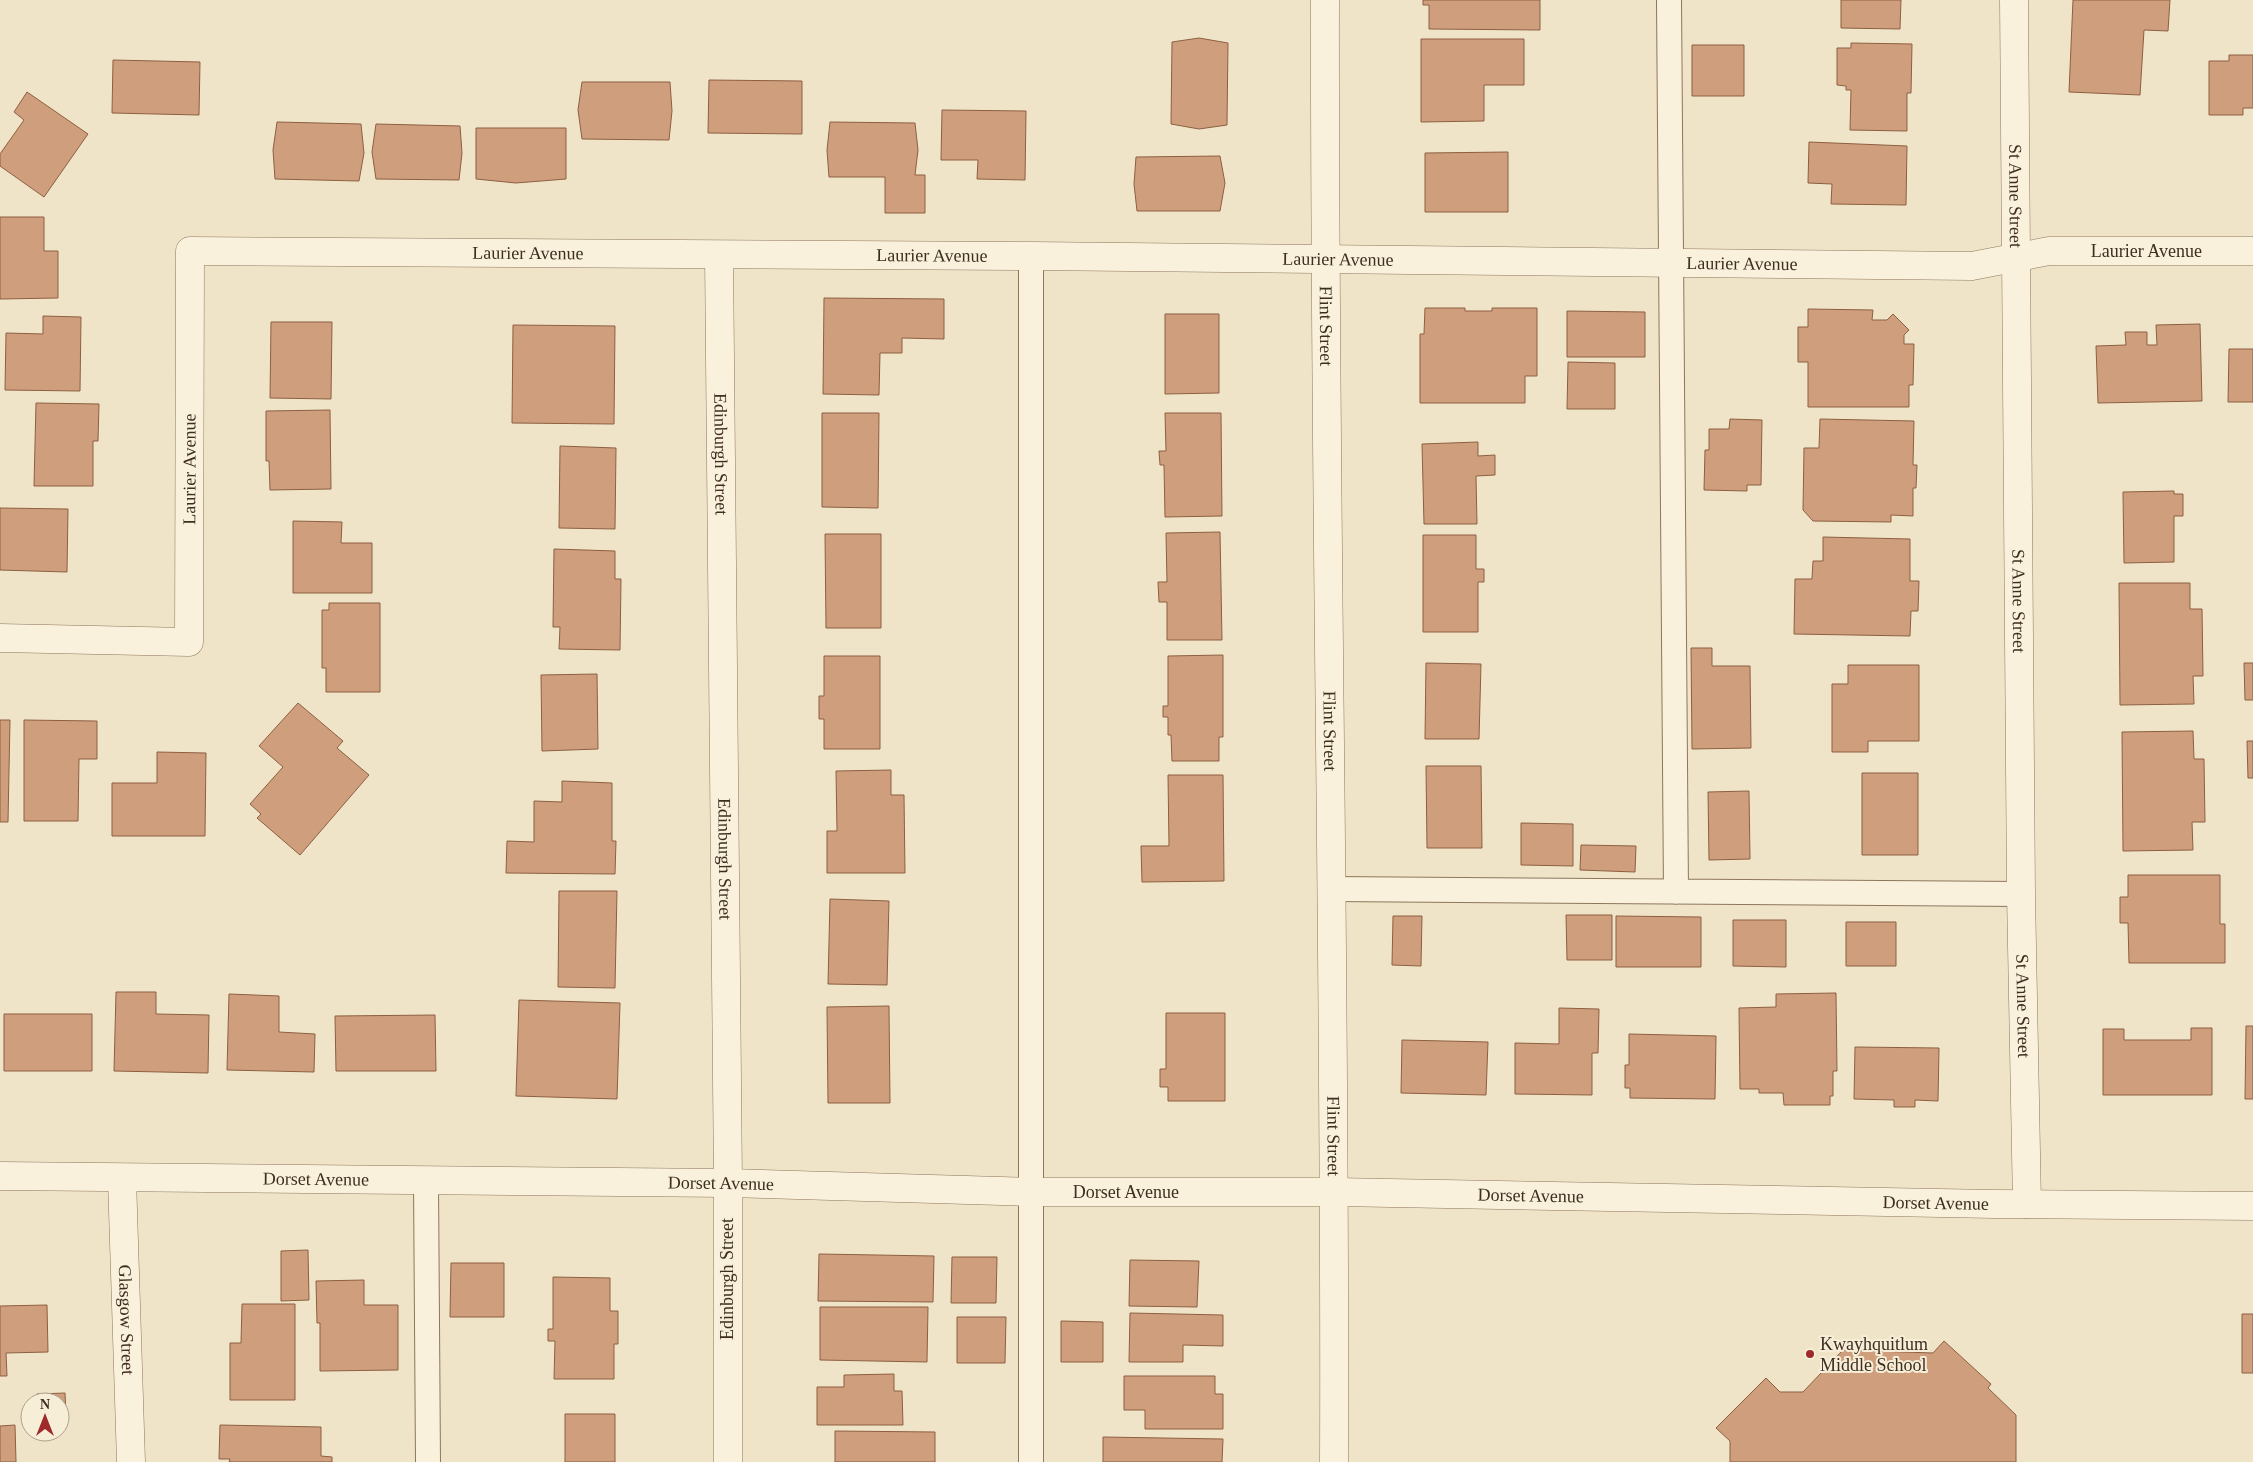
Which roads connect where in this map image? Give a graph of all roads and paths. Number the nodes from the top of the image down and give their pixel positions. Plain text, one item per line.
1 (1325, 0) edge
2 (1669, 0) edge
3 (2014, 0) edge
4 (2253, 251) edge
5 (719, 255) junction
6 (1031, 256) junction
7 (2015, 257) junction
8 (1324, 260) junction
9 (1671, 262) junction
10 (0, 638) edge
11 (1331, 890) junction
12 (1676, 892) junction
13 (2021, 894) junction
14 (0, 1176) edge
15 (122, 1179) junction
16 (426, 1182) junction
17 (728, 1183) junction
18 (1031, 1192) junction
19 (1336, 1192) junction
20 (2027, 1204) junction
21 (2253, 1206) edge
22 (131, 1462) edge
23 (428, 1462) edge
24 (728, 1462) edge
25 (1031, 1462) edge
26 (1334, 1462) edge

1 - 8 street, Flint Street
2 - 9 lane
3 - 7 street, St Anne Street
4 - 7 street, Laurier Avenue
5 - 6 street, Laurier Avenue
5 - 10 street, Laurier Avenue
5 - 17 street, Edinburgh Street
6 - 8 street, Laurier Avenue
6 - 18 lane
7 - 9 street, Laurier Avenue
7 - 13 street, St Anne Street
8 - 9 street, Laurier Avenue
8 - 11 street, Flint Street
9 - 12 lane
11 - 12 lane
11 - 19 street, Flint Street
12 - 13 lane
13 - 20 street, St Anne Street
14 - 15 street, Dorset Avenue
15 - 16 street, Dorset Avenue
15 - 22 street, Glasgow Street
16 - 17 street, Dorset Avenue
16 - 23 lane
17 - 18 street, Dorset Avenue
17 - 24 street, Edinburgh Street
18 - 19 street, Dorset Avenue
18 - 25 lane
19 - 20 street, Dorset Avenue
19 - 26 street, Flint Street
20 - 21 street, Dorset Avenue

